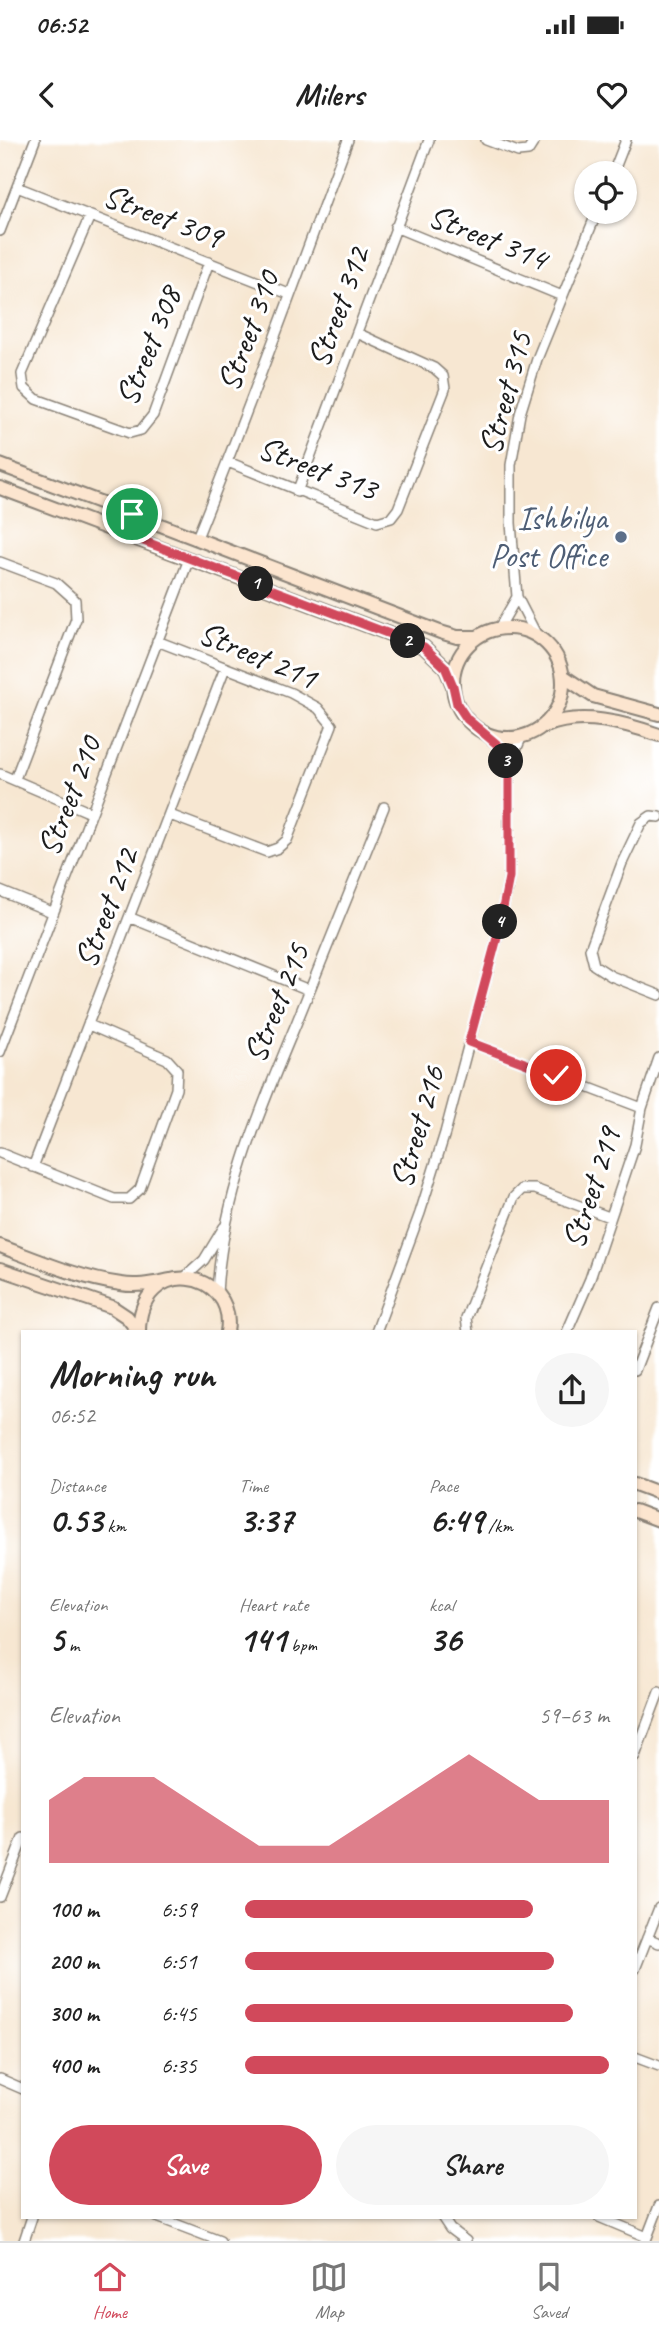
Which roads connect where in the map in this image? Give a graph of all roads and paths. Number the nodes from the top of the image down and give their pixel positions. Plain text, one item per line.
1 (35, 140) edge
2 (348, 140) edge
3 (429, 140) edge
4 (486, 140) edge
5 (535, 140) edge
6 (626, 140) edge
7 (618, 161) edge
8 (17, 187) junction
9 (90, 215) junction
10 (592, 224) edge
11 (395, 227) junction
12 (0, 231) edge
13 (209, 262) junction
14 (289, 294) junction
15 (562, 296) junction
16 (357, 333) junction
17 (228, 462) junction
18 (0, 465) edge
19 (0, 488) edge
20 (297, 492) junction
21 (132, 514) junction
22 (125, 534) junction
23 (196, 540) junction
24 (189, 559) junction
25 (0, 562) edge
26 (517, 597) junction
27 (499, 628) junction
28 (536, 634) junction
29 (477, 637) junction
30 (157, 641) junction
31 (225, 668) junction
32 (563, 676) junction
33 (453, 686) junction
34 (659, 713) edge
35 (539, 729) junction
36 (480, 731) junction
37 (659, 735) edge
38 (522, 736) junction
39 (509, 766) junction
40 (0, 774) edge
41 (15, 779) junction
42 (384, 807) dead end
43 (91, 813) junction
44 (170, 815) junction
45 (659, 817) edge
46 (0, 891) edge
47 (52, 912) junction
48 (131, 918) junction
49 (309, 990) junction
50 (659, 995) edge
51 (89, 1026) junction
52 (469, 1042) junction
53 (0, 1052) edge
54 (659, 1058) edge
55 (642, 1108) junction
56 (0, 1153) edge
57 (33, 1167) junction
58 (609, 1217) junction
59 (227, 1223) junction
60 (0, 1246) edge
61 (0, 1269) edge
62 (184, 1278) junction
63 (171, 1280) junction
64 (217, 1293) junction
65 (659, 1308) edge
66 (232, 1329) edge
67 (137, 1330) edge
68 (139, 1330) edge
69 (377, 1330) edge
70 (468, 1330) edge
71 (569, 1330) edge
72 (637, 1365) edge
73 (637, 1485) edge
74 (659, 1493) edge
75 (637, 1512) edge
76 (659, 1520) edge
77 (659, 1692) edge
78 (637, 1751) edge
79 (21, 1843) edge
80 (0, 1897) edge
81 (659, 1908) edge
82 (647, 1938) junction
83 (659, 1943) edge
84 (637, 1964) edge
85 (637, 2058) edge
86 (659, 2066) edge
87 (0, 2079) edge
88 (21, 2088) edge
89 (659, 2206) edge
90 (31, 2219) edge
91 (162, 2219) edge
92 (443, 2219) edge
93 (603, 2219) edge
94 (647, 2239) edge
95 (24, 2241) edge
96 (220, 2241) edge
97 (466, 2241) edge

1 - 8 street
2 - 14 street, Street 310
3 - 11 street, Street 312
4 - 5 street
6 - 7 street
8 - 9 street, Street 309
8 - 12 street
9 - 13 street, Street 309
9 - 13 street, Street 308
10 - 15 street, Street 315
11 - 15 street, Street 314
11 - 16 street, Street 312
13 - 14 street, Street 309
14 - 17 street, Street 310
15 - 26 street, Street 315
16 - 20 street, Street 312
16 - 20 street, Street 313
17 - 20 street, Street 313
17 - 23 street, Street 310
18 - 21 main road
19 - 22 main road
21 - 22 main road
21 - 23 main road
22 - 24 main road
23 - 29 main road
24 - 30 street, Street 210
24 - 33 main road
25 - 41 street
26 - 27 street
26 - 28 street, Street 315
27 - 28 main road
27 - 29 main road
28 - 32 main road
29 - 33 main road
30 - 31 street, Street 211
30 - 43 street, Street 210
31 - 44 street, Street 212
31 - 44 street, Street 211
32 - 34 main road
32 - 35 main road
33 - 36 main road
35 - 37 main road
35 - 38 main road
36 - 38 main road
36 - 39 street
38 - 39 street, Street 216
39 - 52 street, Street 216
40 - 41 street
41 - 43 street
42 - 49 street, Street 215
43 - 47 street, Street 210
44 - 48 street, Street 212
45 - 50 street
46 - 47 street
47 - 53 street, Street 210
48 - 49 street
48 - 51 street, Street 212
49 - 59 street, Street 215
51 - 57 street, Street 212
51 - 57 street
52 - 55 street
52 - 69 street, Street 216
54 - 55 street, Street 219
55 - 58 street, Street 219
56 - 57 street
58 - 70 street
58 - 71 street, Street 219
59 - 62 street, Street 215
59 - 64 street, Street 215
60 - 63 main road
61 - 67 main road
62 - 63 main road
62 - 64 main road
63 - 68 main road
64 - 66 main road
65 - 72 street
73 - 74 main road
75 - 76 main road
77 - 78 street
79 - 80 street
81 - 82 street
82 - 83 street
82 - 84 street
85 - 86 street
87 - 88 street
89 - 94 street
90 - 95 street
91 - 96 street
92 - 97 street
93 - 94 street

